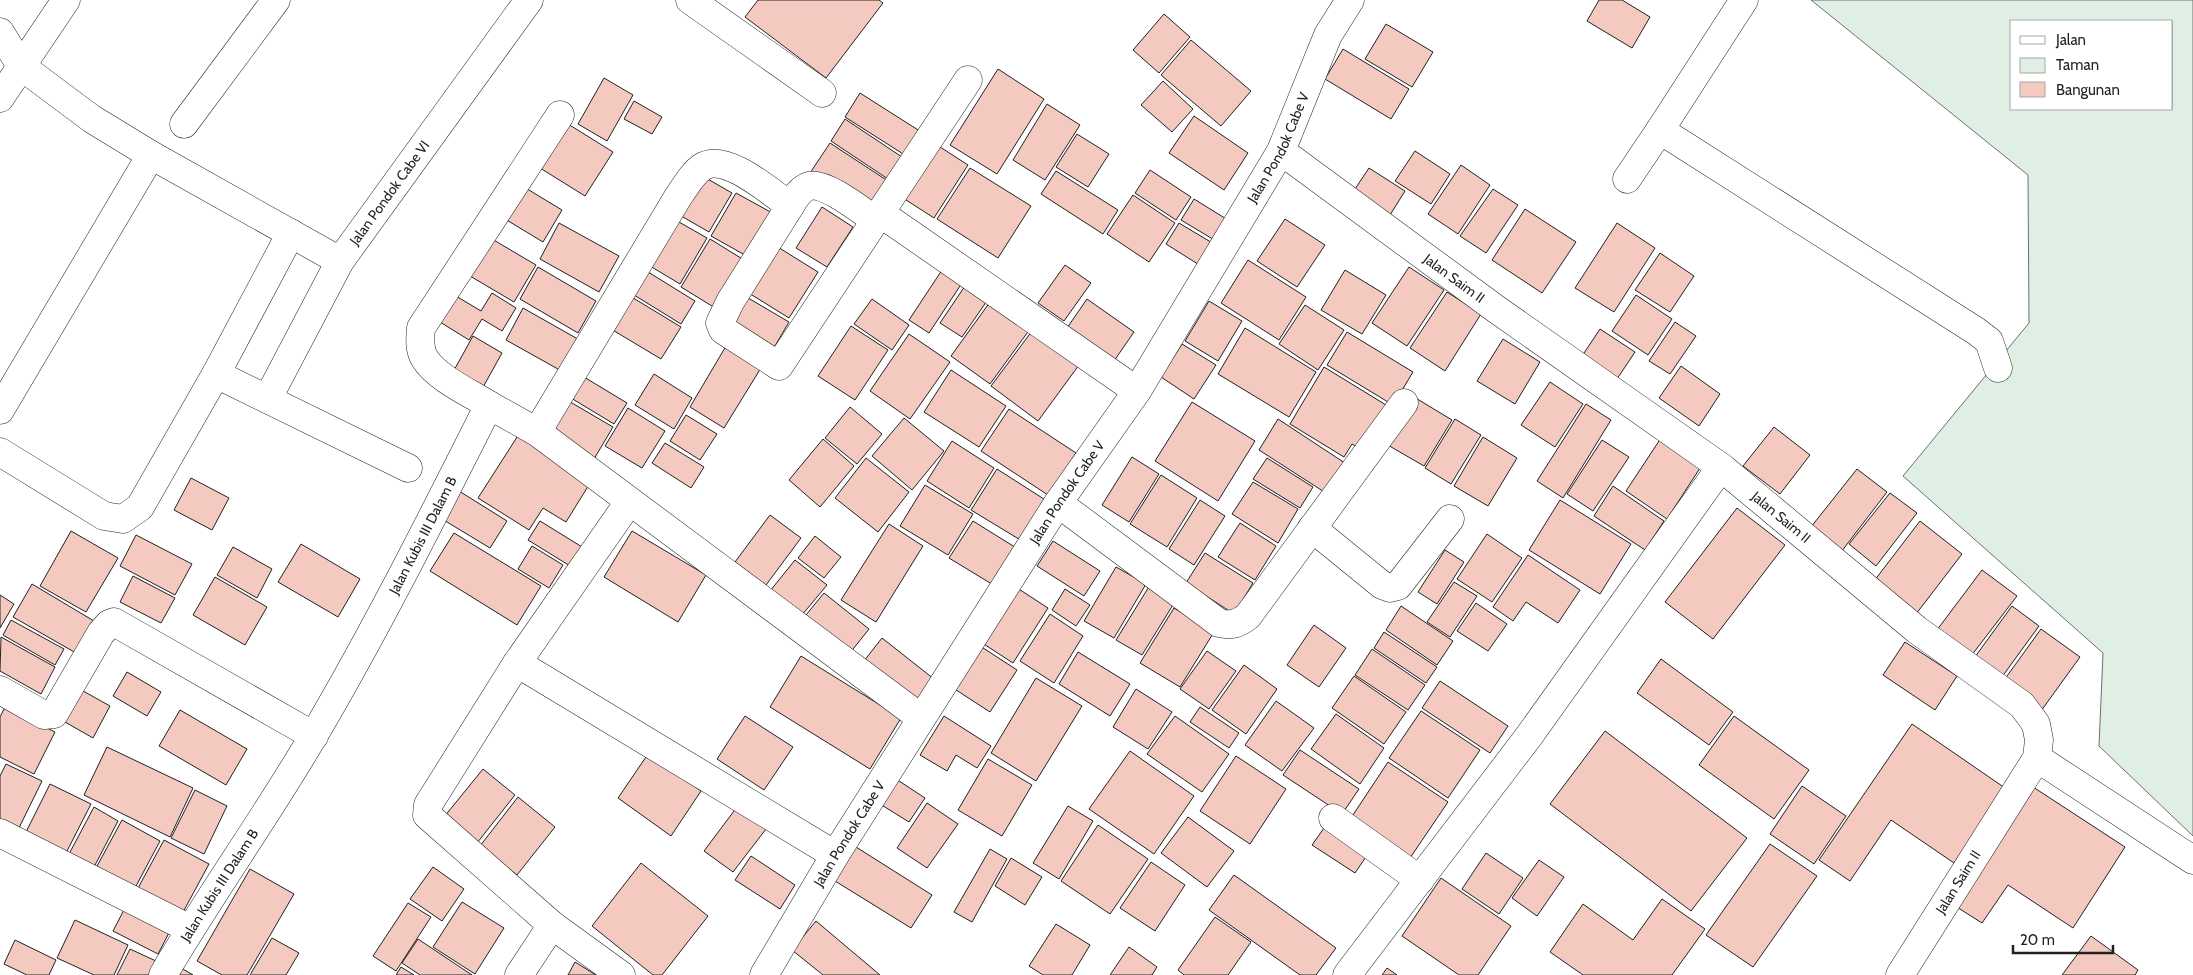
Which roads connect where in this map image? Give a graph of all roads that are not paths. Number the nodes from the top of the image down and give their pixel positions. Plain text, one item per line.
1 (66, 0) edge
2 (276, 0) edge
3 (528, 0) edge
4 (690, 0) edge
5 (1350, 0) edge
6 (1744, 0) edge
7 (0, 32) edge
8 (21, 66) junction
9 (968, 80) dead end
10 (822, 93) dead end
11 (0, 98) edge
12 (560, 114) dead end
13 (184, 124) dead end
14 (1660, 130) junction
15 (1281, 151) junction
16 (151, 155) junction
17 (1627, 179) dead end
18 (790, 206) junction
19 (878, 216) junction
20 (291, 233) junction
21 (340, 261) junction
22 (1998, 368) dead end
23 (216, 374) junction
24 (1137, 391) junction
25 (268, 398) junction
26 (1404, 403) dead end
27 (489, 405) junction
28 (0, 410) edge
29 (537, 432) junction
30 (0, 452) edge
31 (1721, 467) junction
32 (408, 468) dead end
33 (629, 502) junction
34 (1058, 503) junction
35 (1450, 519) dead end
36 (1312, 528) junction
37 (517, 664) junction
38 (0, 690) edge
39 (921, 718) junction
40 (314, 736) junction
41 (2036, 758) junction
42 (1332, 818) dead end
43 (0, 833) edge
44 (835, 855) junction
45 (2193, 860) edge
46 (1420, 880) junction
47 (552, 925) junction
48 (190, 929) junction
49 (163, 975) edge
50 (518, 975) edge
51 (621, 975) edge
52 (764, 975) edge
53 (1348, 975) edge
54 (1900, 975) edge

1 - 8 street
2 - 13 street
3 - 21 street, Jalan Pondok Cabe VI
4 - 10 street
5 - 15 street, Jalan Pondok Cabe V
6 - 14 street
7 - 8 street
8 - 11 street
8 - 16 street
9 - 19 street
12 - 27 street
14 - 17 street
14 - 22 street
15 - 24 street, Jalan Pondok Cabe V
15 - 31 street, Jalan Saim II
16 - 20 street
16 - 28 street
18 - 19 street
18 - 19 street
18 - 29 street
19 - 24 street
20 - 21 street
20 - 23 street
21 - 25 street, Jalan Pondok Cabe VI
23 - 25 street
23 - 30 street
24 - 34 street, Jalan Pondok Cabe V
25 - 32 street
26 - 36 street
27 - 29 street
27 - 40 street, Jalan Kubis III Dalam B
29 - 33 street
31 - 41 street, Jalan Saim II
31 - 46 street
33 - 37 street
33 - 39 street
34 - 36 street
34 - 39 street, Jalan Pondok Cabe V
35 - 36 street
37 - 44 street
37 - 47 street
38 - 40 street
39 - 44 street, Jalan Pondok Cabe V
40 - 48 street, Jalan Kubis III Dalam B
41 - 45 street
41 - 54 street, Jalan Saim II
42 - 46 street
43 - 48 street
44 - 52 street, Jalan Pondok Cabe V
46 - 53 street
47 - 50 street
47 - 51 street
48 - 49 street, Jalan Kubis III Dalam B

